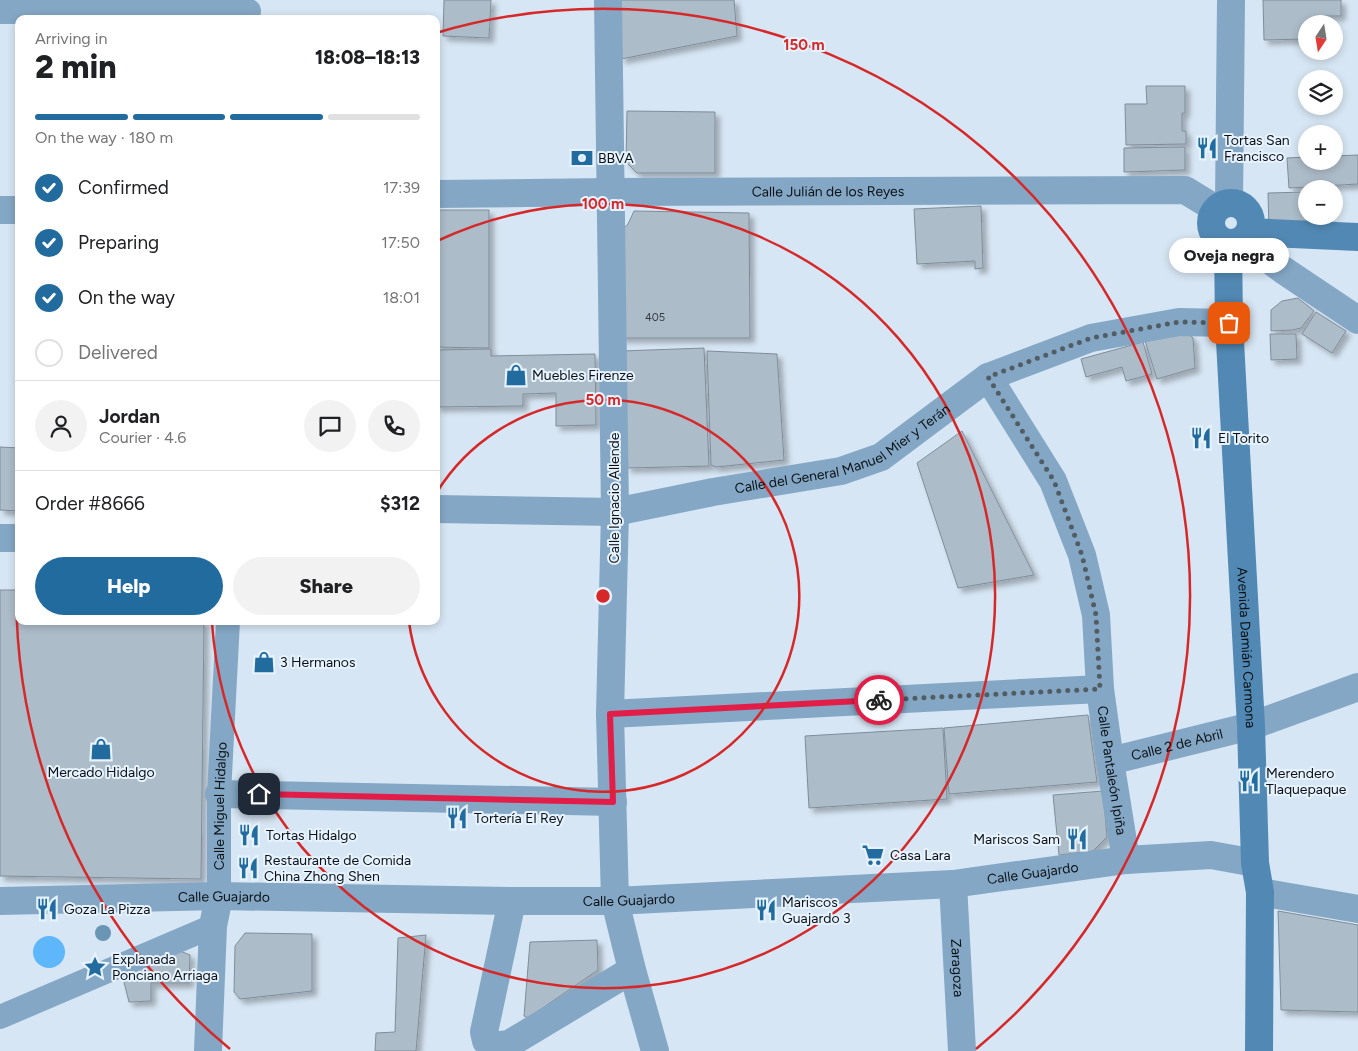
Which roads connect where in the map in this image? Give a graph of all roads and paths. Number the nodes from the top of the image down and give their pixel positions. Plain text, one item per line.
1 (608, 0) edge
2 (1231, 0) edge
3 (249, 10) edge
4 (0, 12) edge
5 (611, 192) junction
6 (440, 194) edge
7 (1223, 206) junction
8 (0, 210) edge
9 (15, 210) edge
10 (1358, 236) edge
11 (1240, 239) junction
12 (1358, 320) edge
13 (1229, 323) junction
14 (988, 377) junction
15 (440, 510) edge
16 (615, 512) junction
17 (0, 538) edge
18 (15, 538) edge
19 (228, 625) edge
20 (1358, 687) edge
21 (1100, 689) junction
22 (610, 714) junction
23 (1251, 726) junction
24 (1110, 761) junction
25 (219, 794) junction
26 (613, 802) junction
27 (1126, 860) junction
28 (1255, 863) junction
29 (953, 884) junction
30 (1260, 892) junction
31 (219, 896) junction
32 (0, 901) edge
33 (512, 901) junction
34 (615, 901) junction
35 (1358, 909) edge
36 (213, 926) junction
37 (632, 970) junction
38 (0, 1017) edge
39 (208, 1051) edge
40 (655, 1051) edge
41 (962, 1051) edge
42 (1259, 1051) edge

1 - 5 street, Calle Ignacio Allende
2 - 7 street
3 - 4 street
5 - 6 street, Calle Julián de los Reyes
5 - 7 street, Calle Julián de los Reyes
5 - 16 street, Calle Ignacio Allende
7 - 11 main road, Avenida Damián Carmona
8 - 9 street
10 - 11 main road
11 - 12 street
11 - 13 main road, Avenida Damián Carmona
13 - 14 street, Calle del General Manuel Mier y Terán
13 - 23 main road, Avenida Damián Carmona
14 - 16 street, Calle del General Manuel Mier y Terán
14 - 21 street, Calle Pantaleón Ipiña
15 - 16 street, Calle del General Manuel Mier y Terán
16 - 22 street, Calle Ignacio Allende
17 - 18 street
19 - 25 street, Calle Miguel Hidalgo
20 - 23 street, Calle 2 de Abril
21 - 22 street
21 - 24 street, Calle Pantaleón Ipiña
22 - 26 street, Calle Ignacio Allende
23 - 24 street, Calle 2 de Abril
23 - 28 main road, Avenida Damián Carmona
24 - 27 street, Calle Pantaleón Ipiña
25 - 26 street
25 - 31 street, Calle Miguel Hidalgo
26 - 34 street, Calle Ignacio Allende
27 - 28 street, Calle Guajardo
27 - 29 street, Calle Guajardo
28 - 30 main road, Avenida Damián Carmona
29 - 34 street, Calle Guajardo
29 - 41 street, Zaragoza
30 - 35 street
30 - 42 main road, Avenida Damián Carmona
31 - 32 street, Calle Guajardo
31 - 33 street, Calle Guajardo
31 - 36 street, Calle Miguel Hidalgo
33 - 34 street, Calle Guajardo
33 - 37 street
34 - 37 street, Calle Ignacio Allende
36 - 38 street
36 - 39 street, Calle Miguel Hidalgo
37 - 40 street, Calle Ignacio Allende

